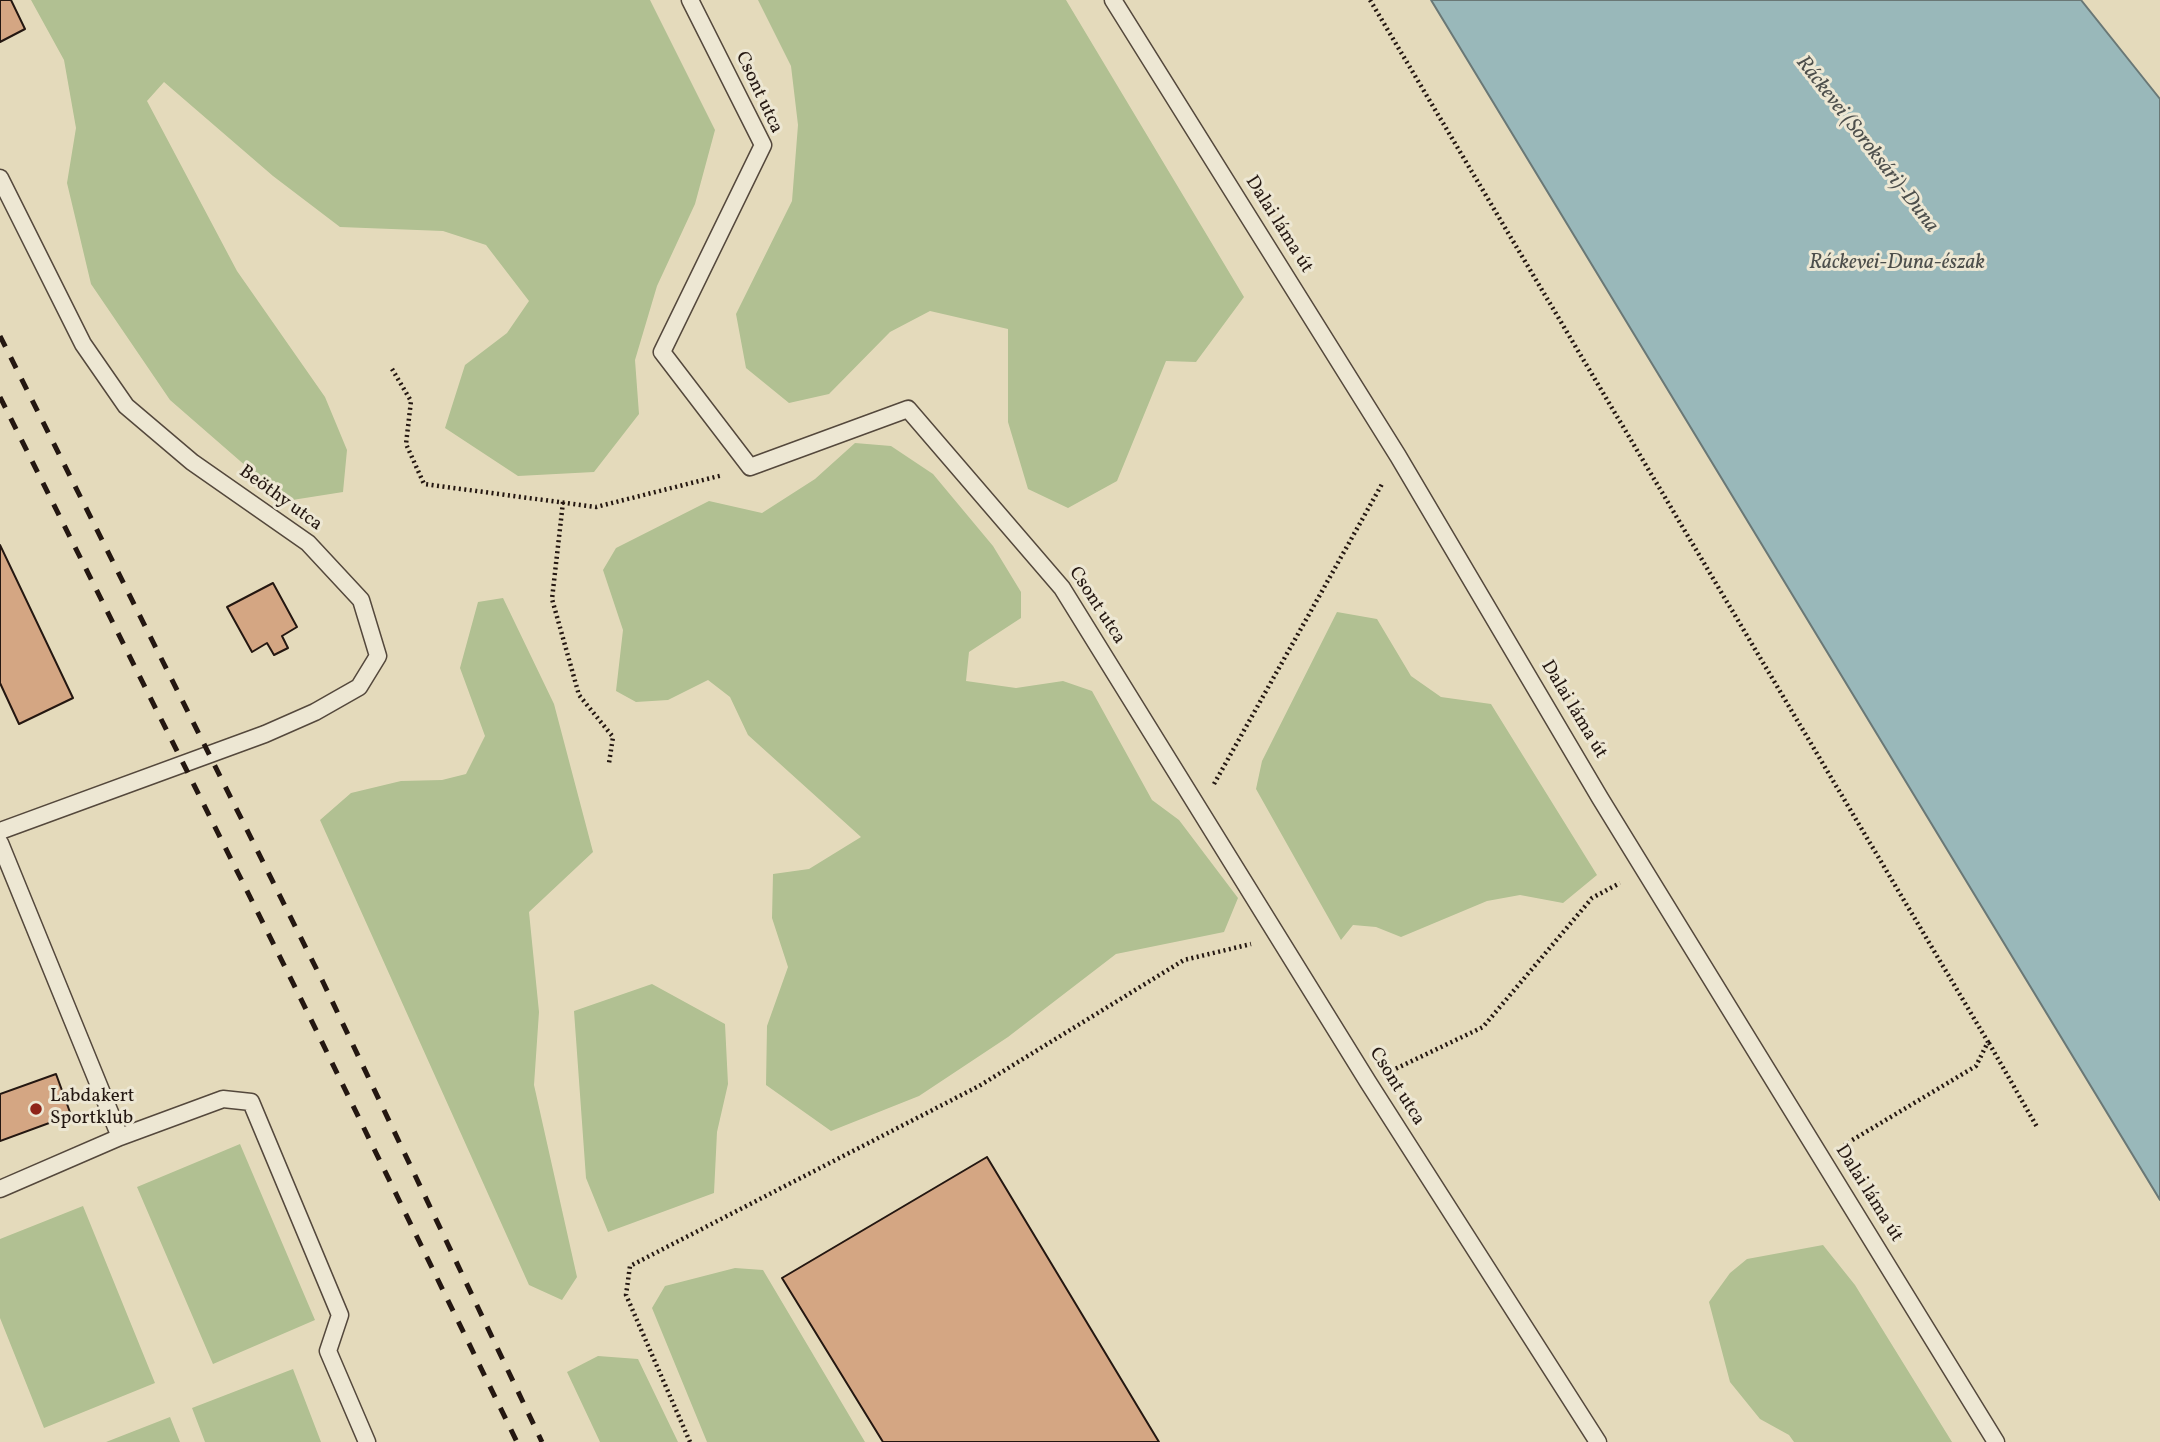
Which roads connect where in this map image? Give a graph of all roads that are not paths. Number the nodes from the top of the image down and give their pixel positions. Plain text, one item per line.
1 (690, 0) edge
2 (1113, 0) edge
3 (0, 178) edge
4 (0, 831) edge
5 (0, 842) edge
6 (120, 1137) junction
7 (0, 1189) edge
8 (367, 1442) edge
9 (1598, 1442) edge
10 (1996, 1442) edge

1 - 9 lane, Csont utca
2 - 10 lane, Dalai láma út
3 - 4 lane, Beöthy utca
5 - 6 lane
6 - 7 lane
6 - 8 lane

